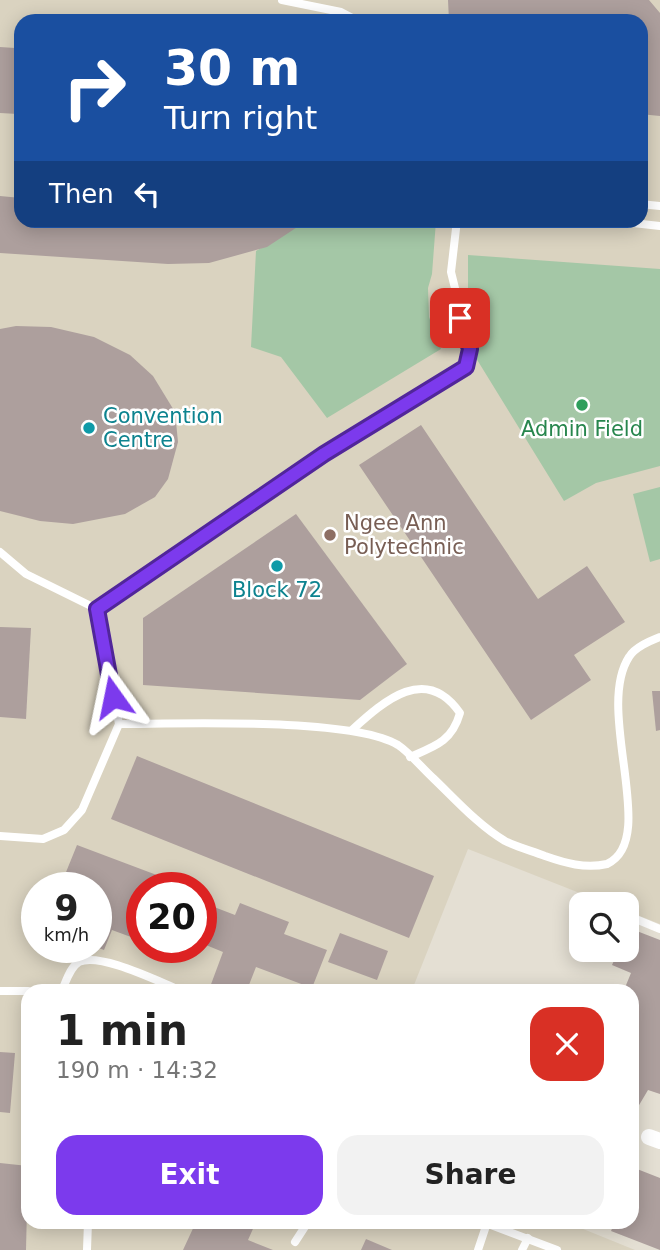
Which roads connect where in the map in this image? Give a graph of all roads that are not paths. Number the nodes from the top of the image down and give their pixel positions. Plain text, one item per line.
1 (282, 0) edge
2 (345, 14) edge
3 (456, 228) edge
4 (0, 552) edge
5 (97, 609) junction
6 (660, 637) edge
7 (629, 710) dead end
8 (119, 724) junction
9 (352, 730) junction
10 (410, 757) junction
11 (0, 836) edge
12 (628, 857) dead end
13 (639, 920) edge
14 (660, 929) edge
15 (65, 984) edge
16 (165, 984) edge
17 (0, 991) edge
18 (21, 991) edge
19 (88, 1229) edge
20 (303, 1229) edge
21 (483, 1229) edge
22 (504, 1229) edge
23 (528, 1238) junction
24 (295, 1242) dead end
25 (86, 1250) edge
26 (478, 1250) edge
27 (522, 1250) edge
28 (557, 1250) edge

1 - 2 lane
3 - 5 lane
4 - 5 lane
5 - 8 lane
6 - 7 lane
8 - 9 lane
8 - 11 lane
9 - 10 lane
9 - 10 lane
10 - 12 lane
13 - 14 lane
15 - 16 lane
17 - 18 lane
19 - 25 lane
20 - 24 lane
21 - 26 lane
22 - 23 lane
23 - 27 lane
23 - 28 lane

